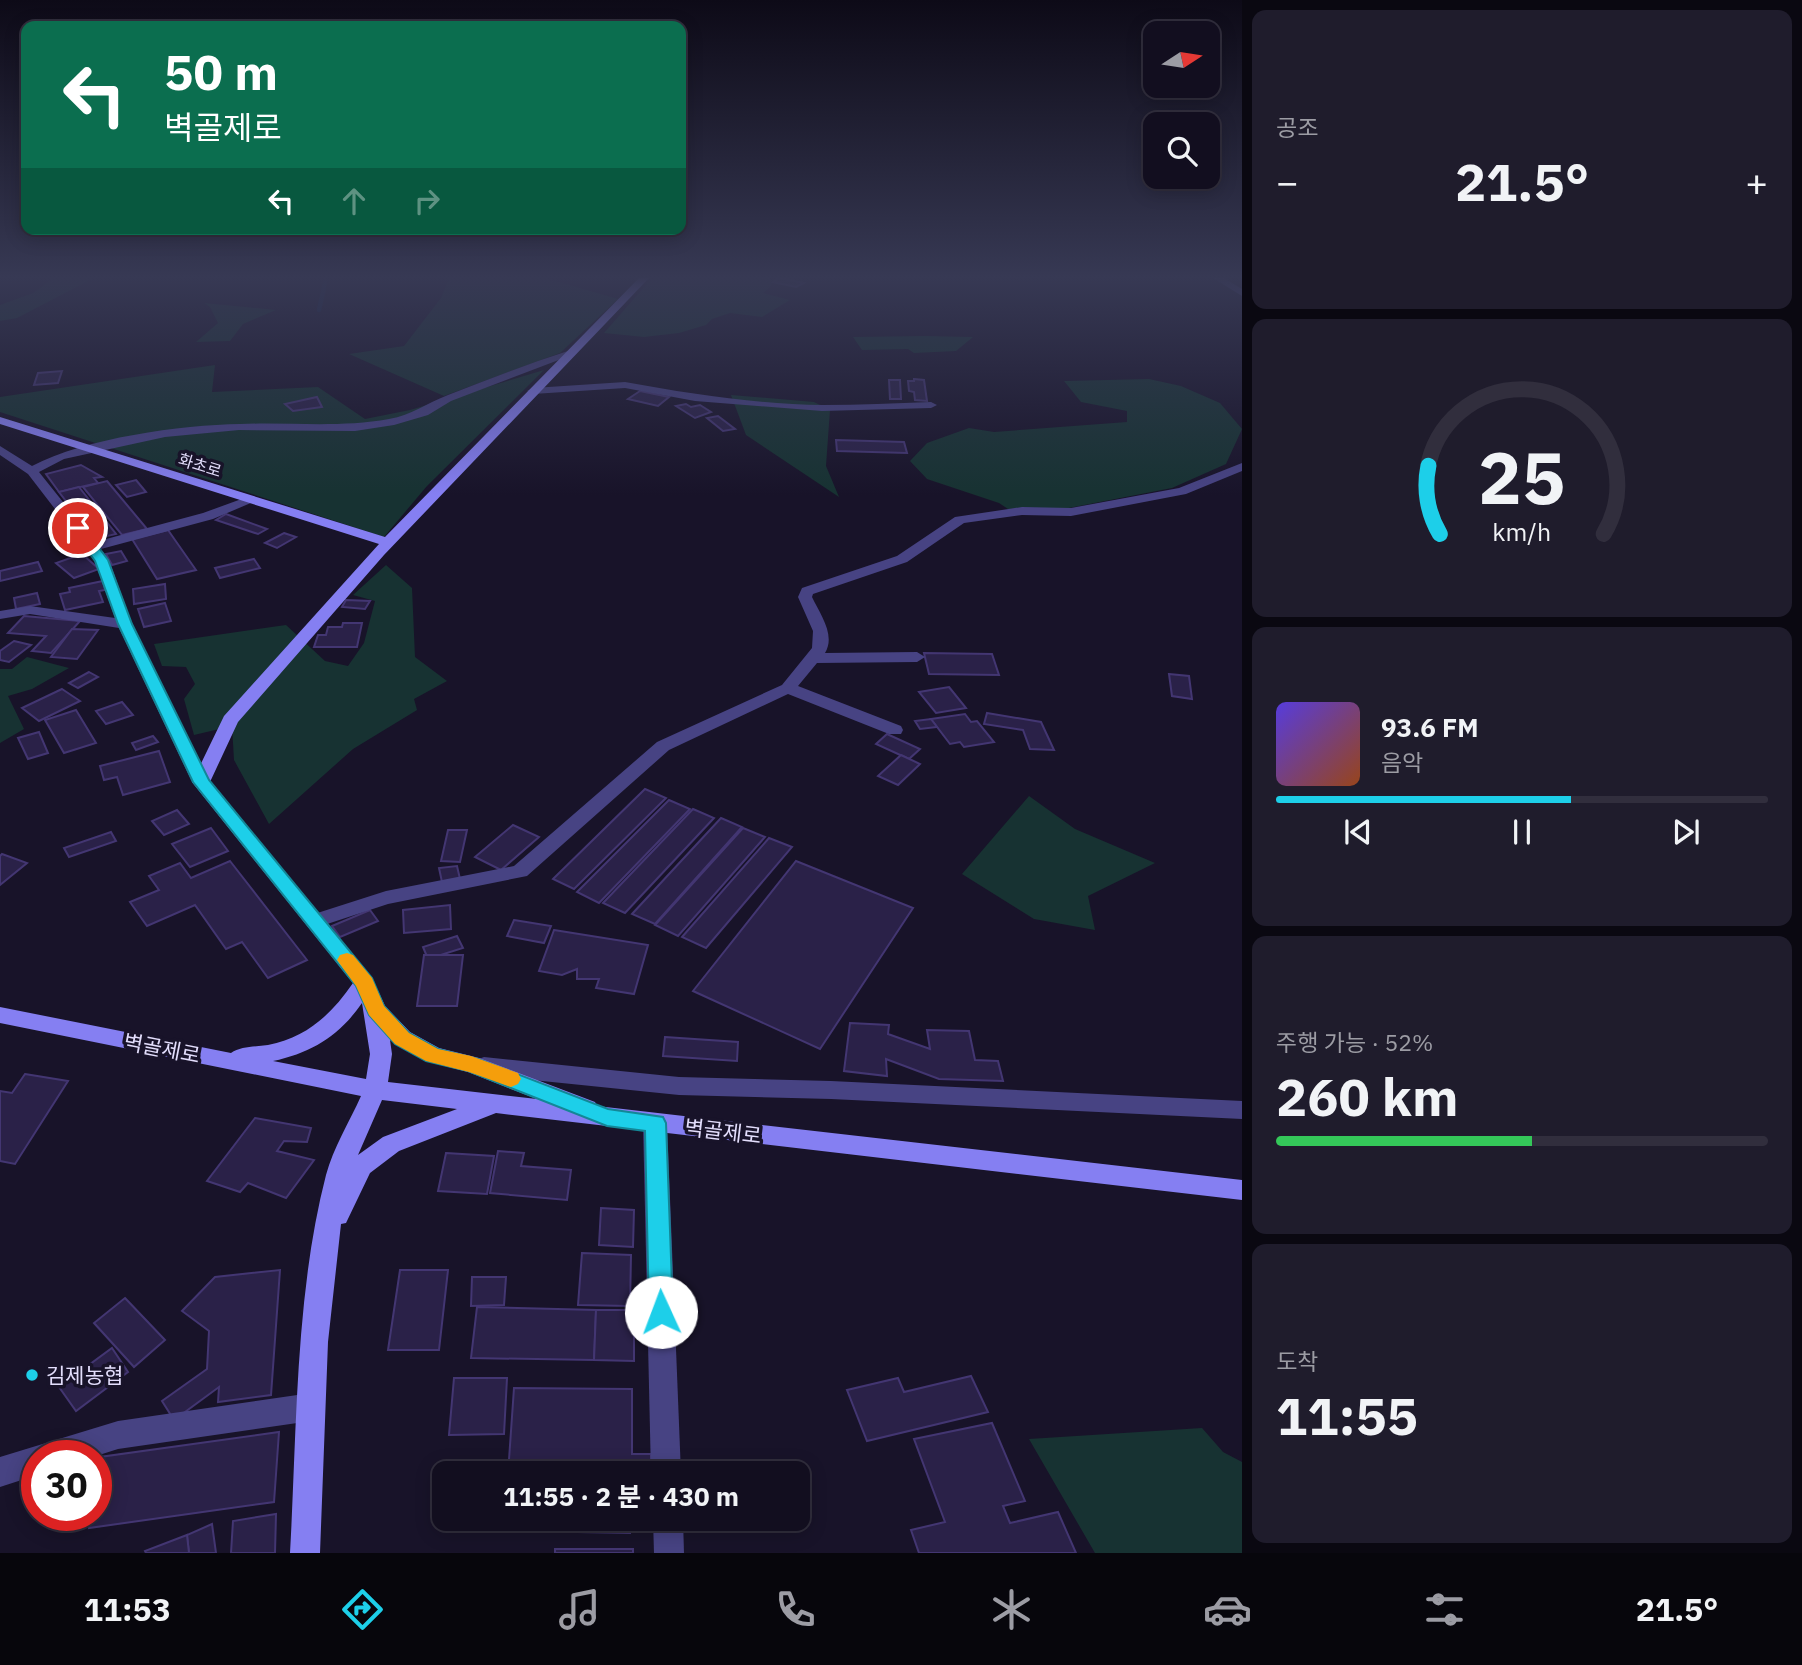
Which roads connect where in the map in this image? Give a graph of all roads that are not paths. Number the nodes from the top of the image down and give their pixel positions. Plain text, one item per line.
1 (574, 350) edge
2 (572, 353) junction
3 (533, 391) junction
4 (932, 405) dead end
5 (0, 420) edge
6 (90, 449) junction
7 (0, 450) edge
8 (1242, 467) edge
9 (32, 471) junction
10 (252, 500) junction
11 (389, 543) junction
12 (93, 547) junction
13 (0, 615) edge
14 (125, 624) junction
15 (917, 657) dead end
16 (813, 658) junction
17 (788, 688) junction
18 (895, 730) dead end
19 (201, 782) junction
20 (314, 921) junction
21 (365, 983) junction
22 (376, 1010) junction
23 (0, 1015) edge
24 (221, 1059) junction
25 (471, 1064) junction
26 (375, 1090) junction
27 (495, 1104) junction
28 (1242, 1110) edge
29 (607, 1117) junction
30 (655, 1123) junction
31 (1242, 1190) edge
32 (326, 1237) junction
33 (312, 1406) junction
34 (102, 1440) edge
35 (666, 1461) edge
36 (21, 1466) edge
37 (0, 1472) edge
38 (668, 1531) edge
39 (305, 1553) edge
40 (669, 1553) edge

1 - 2 street
2 - 3 street
2 - 6 street
3 - 4 street
3 - 11 street
5 - 6 street, 화초로
6 - 9 street
6 - 10 street, 화초로
7 - 9 street
8 - 16 street
9 - 12 street
10 - 11 street, 화초로
10 - 12 street
11 - 19 street
12 - 14 street
13 - 14 street
14 - 19 street
15 - 16 street
16 - 17 street
17 - 18 street
17 - 20 street
19 - 20 street
20 - 21 street
21 - 22 street
21 - 24 street
22 - 25 street
22 - 26 street
23 - 24 street, 벽골제로
24 - 26 street, 벽골제로
25 - 28 street
25 - 29 street
26 - 27 street, 벽골제로
26 - 32 street
27 - 29 street, 벽골제로
27 - 32 street
29 - 30 street, 벽골제로
30 - 31 street, 벽골제로
30 - 35 street
32 - 33 street
33 - 34 street
33 - 39 street
36 - 37 street
38 - 40 street

